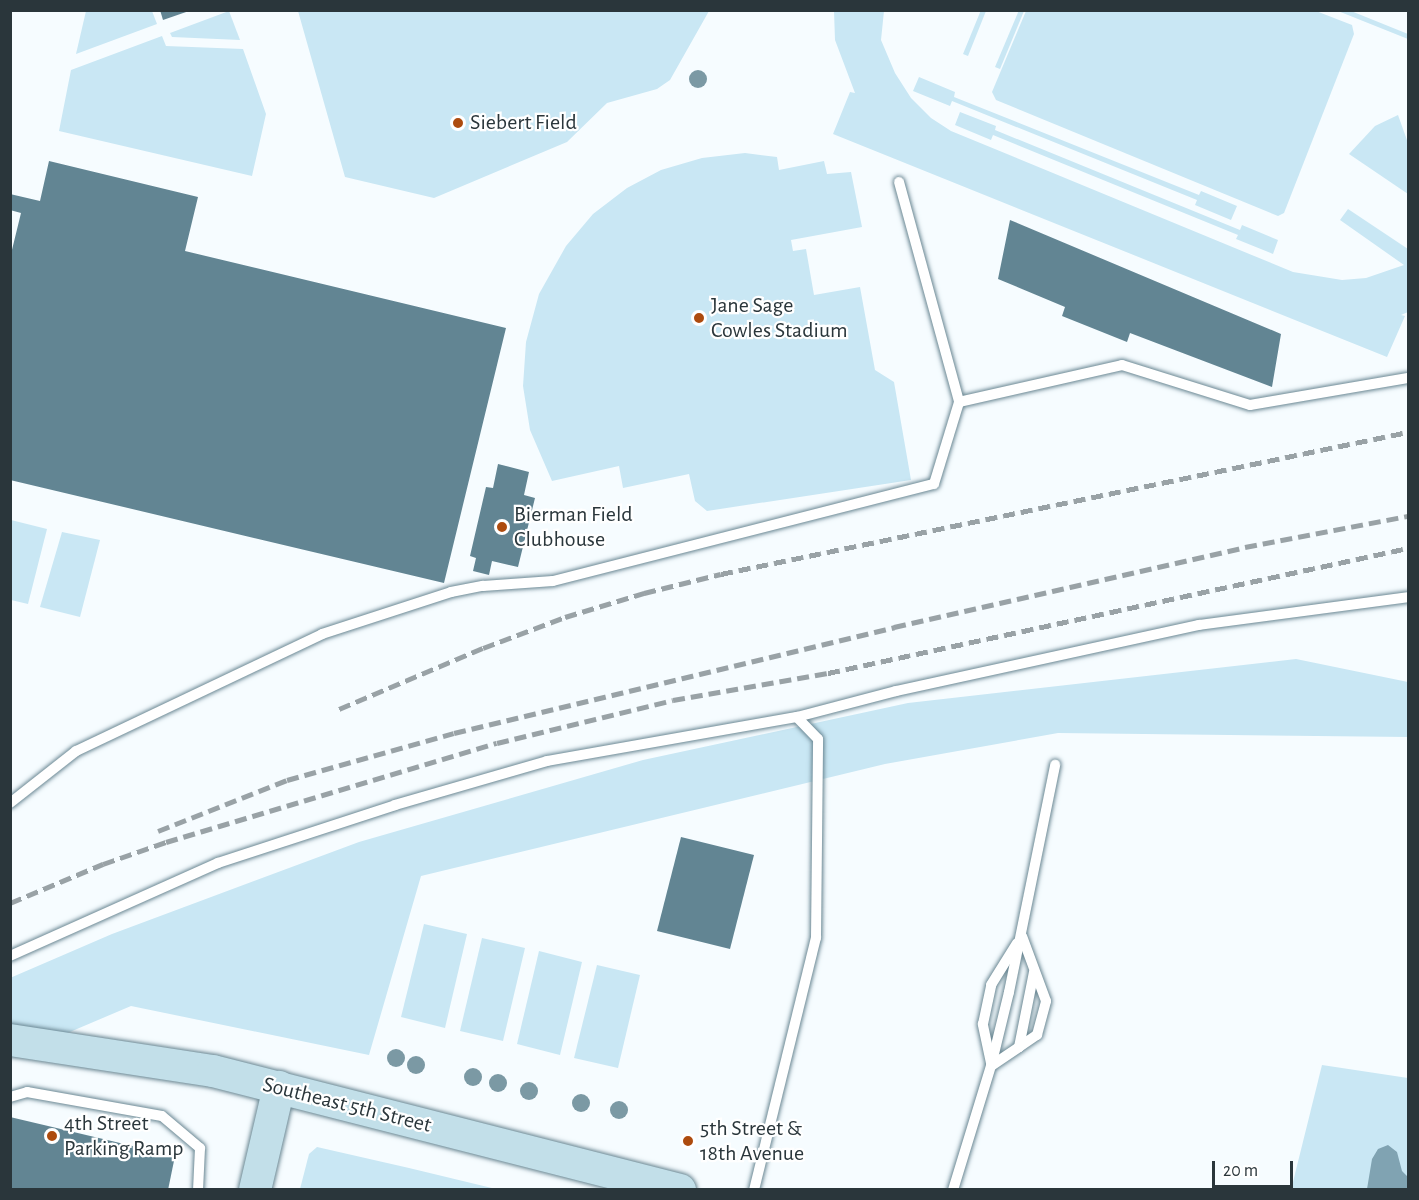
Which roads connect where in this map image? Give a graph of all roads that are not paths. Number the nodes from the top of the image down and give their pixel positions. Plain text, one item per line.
1 (899, 182) dead end
2 (1408, 378) edge
3 (958, 402) junction
4 (1408, 597) edge
5 (797, 717) junction
6 (1055, 765) dead end
7 (10, 803) edge
8 (1022, 936) junction
9 (10, 956) edge
10 (1035, 969) junction
11 (25, 1042) edge
12 (1020, 1047) junction
13 (991, 1066) junction
14 (279, 1087) junction
15 (10, 1097) edge
16 (198, 1190) edge
17 (255, 1190) edge
18 (680, 1190) edge
19 (754, 1190) edge
20 (953, 1190) edge

1 - 3 lane
2 - 3 lane
3 - 7 lane
4 - 5 lane
5 - 9 lane
5 - 19 lane
6 - 8 lane
8 - 10 lane
8 - 13 lane
8 - 13 lane
10 - 12 lane
10 - 12 lane
11 - 14 street, Southeast 5th Street
12 - 13 lane
13 - 20 lane
14 - 17 street
14 - 18 street, Southeast 5th Street
15 - 16 lane

